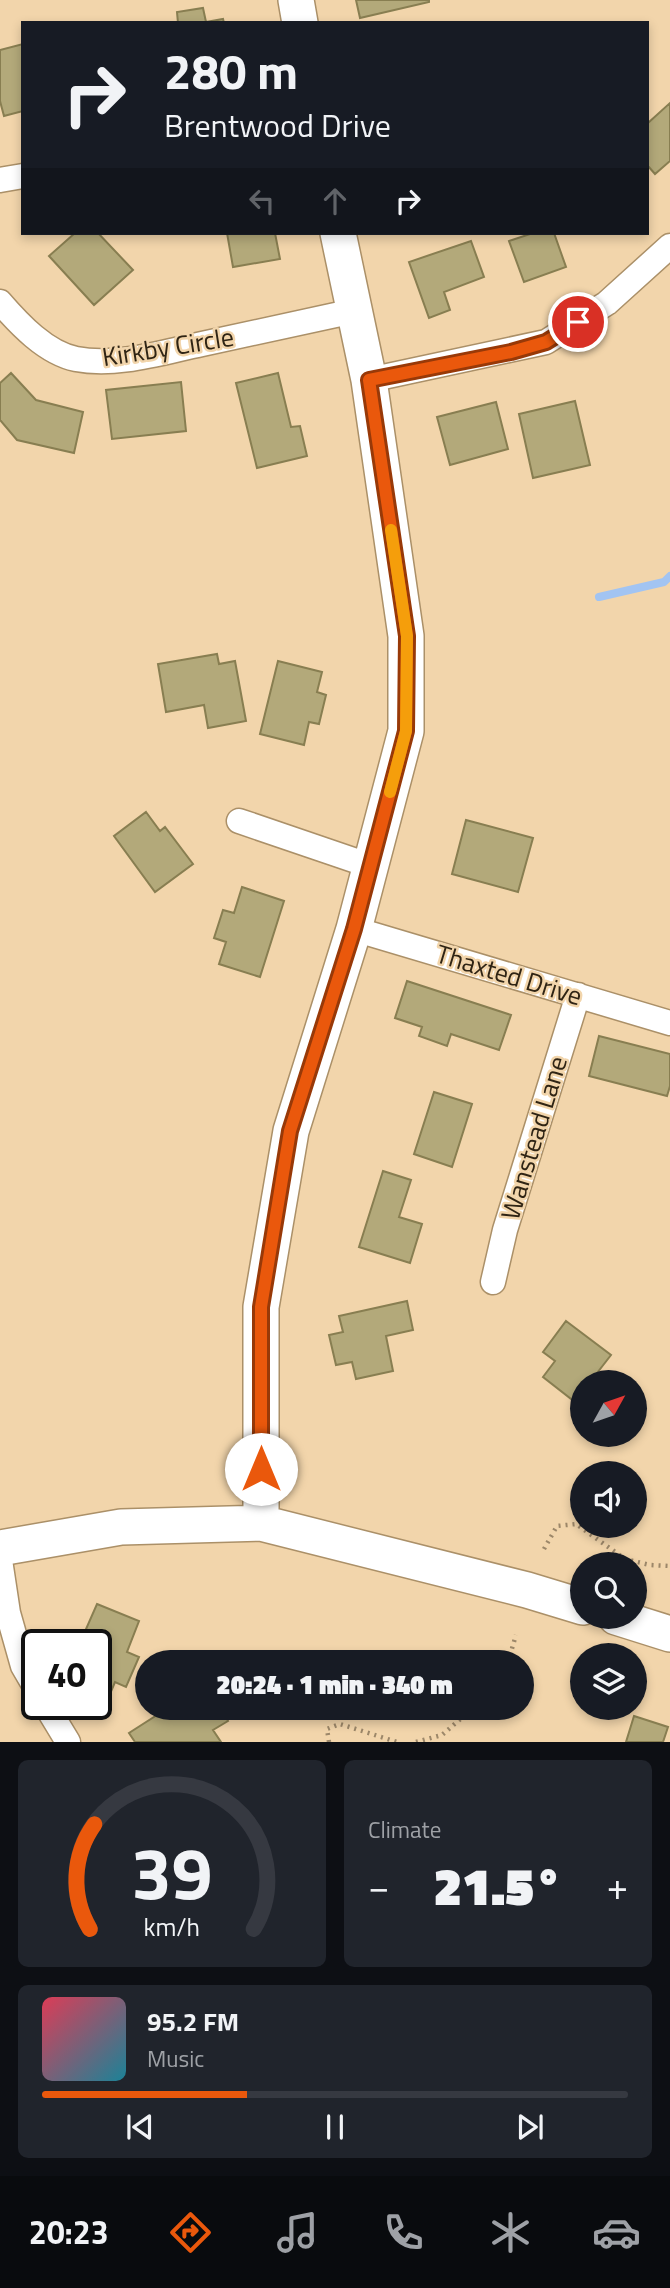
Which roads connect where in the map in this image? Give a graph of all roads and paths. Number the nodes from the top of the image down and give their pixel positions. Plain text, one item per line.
1 (296, 0) edge
2 (300, 21) edge
3 (21, 176) edge
4 (0, 180) edge
5 (338, 235) edge
6 (670, 246) edge
7 (0, 302) edge
8 (354, 312) junction
9 (369, 380) junction
10 (239, 821) dead end
11 (371, 866) junction
12 (354, 929) junction
13 (578, 995) junction
14 (668, 1019) edge
15 (493, 1282) dead end
16 (261, 1523) junction
17 (0, 1548) edge
18 (544, 1549) dead end
19 (0, 1560) edge
20 (670, 1566) edge
21 (570, 1603) edge
22 (647, 1627) edge
23 (670, 1634) edge
24 (516, 1635) dead end
25 (512, 1650) edge
26 (21, 1659) edge
27 (55, 1720) edge
28 (459, 1720) edge
29 (68, 1742) edge
30 (330, 1742) edge
31 (397, 1742) edge
32 (416, 1742) edge

1 - 2 street
3 - 4 street
5 - 8 street
6 - 9 street
7 - 8 street, Kirkby Circle
8 - 9 street
9 - 11 street
10 - 11 street
11 - 12 street
12 - 13 street, Thaxted Drive
12 - 16 street
13 - 14 street, Thaxted Drive
13 - 15 street, Wanstead Lane
16 - 17 street
16 - 21 street
18 - 20 path
19 - 26 street
22 - 23 street
24 - 25 path
27 - 29 street
28 - 32 path
30 - 31 path

